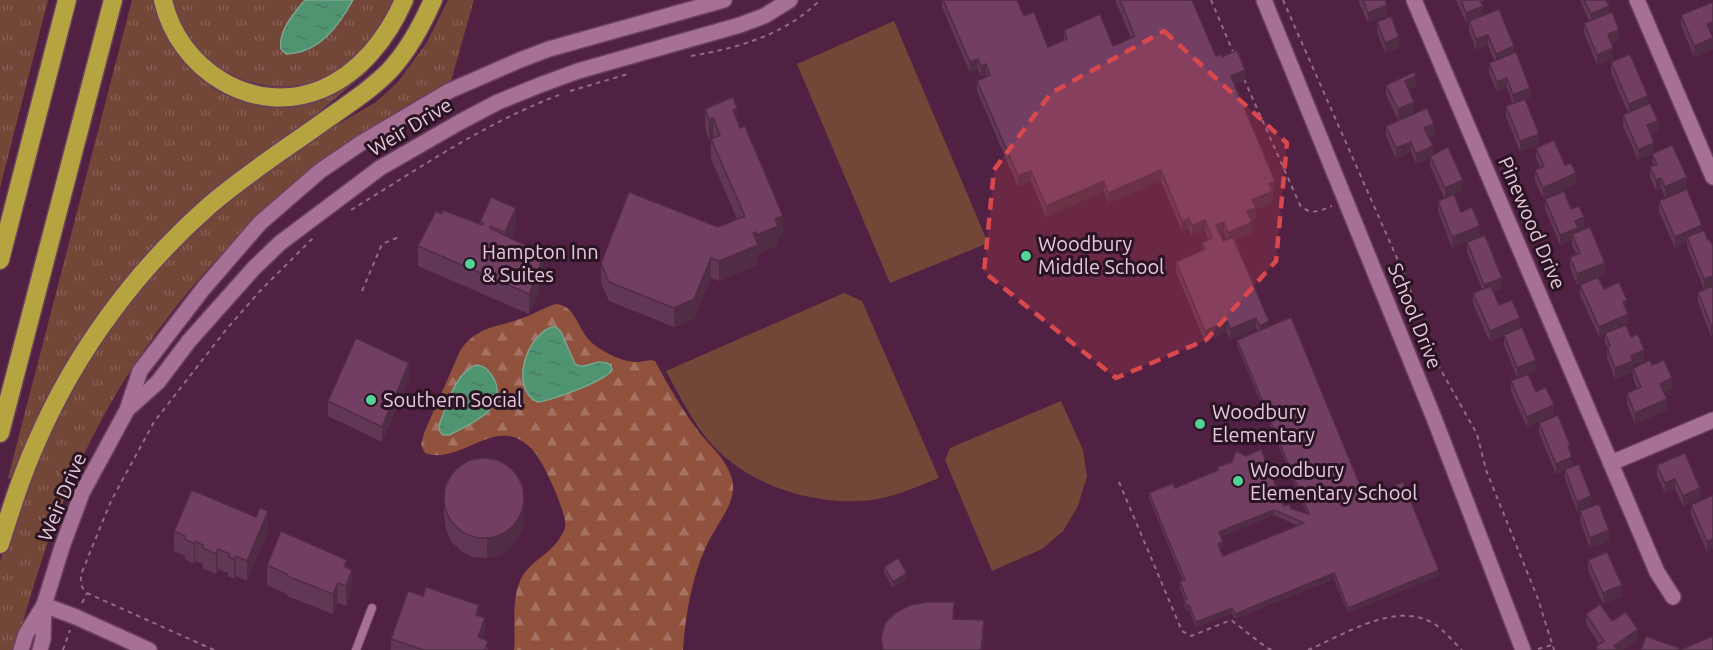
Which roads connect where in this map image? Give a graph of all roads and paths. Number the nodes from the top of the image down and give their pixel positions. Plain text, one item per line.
1 (67, 0) edge
2 (113, 0) edge
3 (163, 0) edge
4 (404, 0) edge
5 (433, 0) edge
6 (724, 0) edge
7 (790, 0) edge
8 (820, 0) edge
9 (1211, 0) edge
10 (1264, 0) edge
11 (1283, 0) edge
12 (1414, 0) edge
13 (1641, 1) edge
14 (689, 56) dead end
15 (1237, 60) edge
16 (1241, 71) edge
17 (633, 72) dead end
18 (1713, 177) edge
19 (1368, 191) junction
20 (1345, 200) junction
21 (345, 214) dead end
22 (316, 236) dead end
23 (399, 237) dead end
24 (0, 260) edge
25 (363, 291) dead end
26 (127, 410) junction
27 (1713, 420) edge
28 (0, 433) edge
29 (1611, 463) junction
30 (1119, 482) dead end
31 (0, 544) edge
32 (1673, 597) dead end
33 (44, 605) junction
34 (372, 608) dead end
35 (68, 636) dead end
36 (1552, 645) junction
37 (21, 650) edge
38 (40, 650) edge
39 (63, 650) edge
40 (149, 650) edge
41 (214, 650) edge
42 (356, 650) edge
43 (1272, 650) edge
44 (1308, 650) edge
45 (1462, 650) edge
46 (1523, 650) edge
47 (1536, 650) edge
48 (1554, 650) edge

1 - 24 highway
2 - 28 highway
3 - 4 highway
5 - 31 highway
6 - 26 street, Weir Drive
7 - 26 street, Weir Drive
8 - 14 path
9 - 15 path
10 - 20 street, School Drive
11 - 19 path
12 - 29 street, Pinewood Drive
13 - 18 street
16 - 20 path
17 - 21 path
19 - 20 path
19 - 36 path
20 - 46 street, School Drive
22 - 41 path
23 - 25 path
26 - 33 street, Weir Drive
27 - 29 street
29 - 32 street, Pinewood Drive
30 - 43 path
33 - 37 street, Weir Drive
33 - 38 street, Weir Drive
33 - 40 street
34 - 42 lane
35 - 39 path
36 - 47 path
36 - 48 path
44 - 45 path

